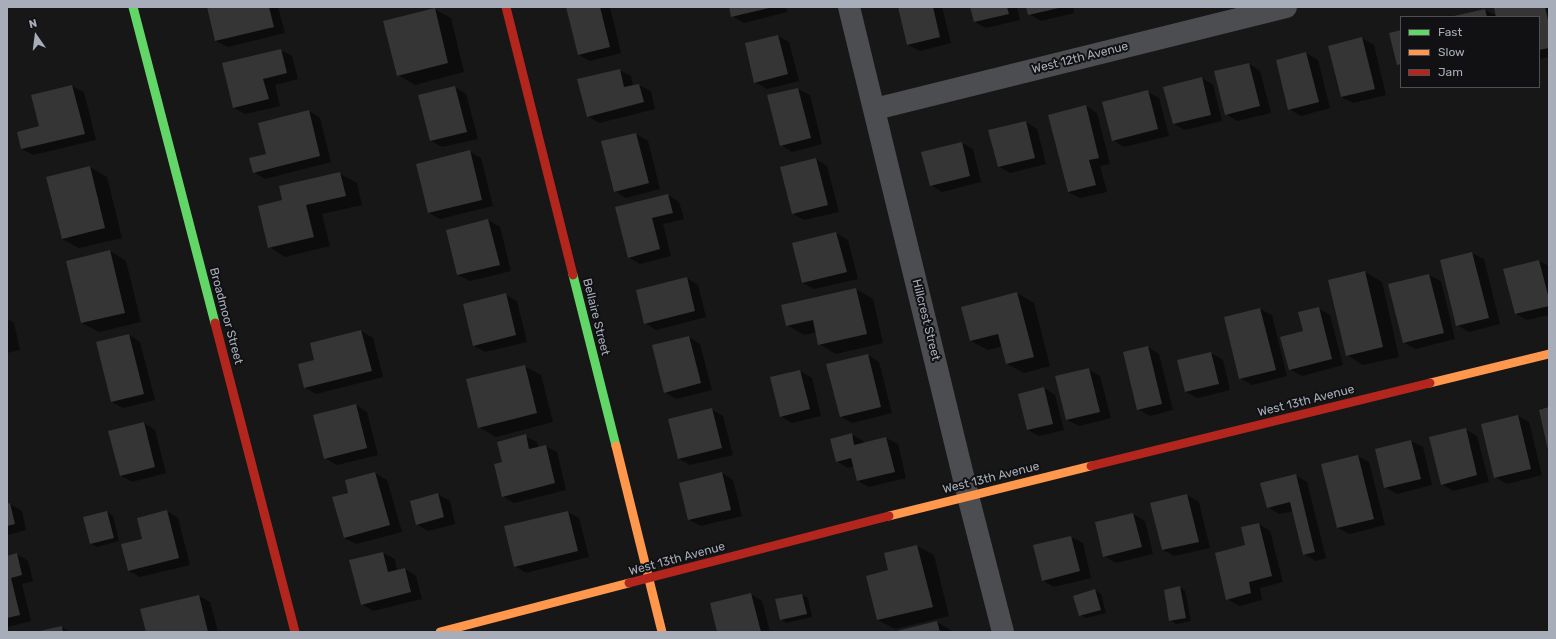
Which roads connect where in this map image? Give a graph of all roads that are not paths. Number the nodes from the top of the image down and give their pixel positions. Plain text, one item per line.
1 (133, 7) edge
2 (506, 7) edge
3 (849, 7) edge
4 (1286, 7) edge
5 (875, 109) junction
6 (1549, 354) edge
7 (968, 496) junction
8 (648, 579) junction
9 (295, 632) edge
10 (440, 632) edge
11 (662, 632) edge
12 (1003, 632) edge

1 - 9 street, Broadmoor Street
2 - 8 street, Bellaire Street
3 - 5 street, Hillcrest Street
4 - 5 street, West 12th Avenue
5 - 7 street, Hillcrest Street
6 - 7 street, West 13th Avenue
7 - 8 street, West 13th Avenue
7 - 12 street, Hillcrest Street
8 - 10 street, West 13th Avenue
8 - 11 street, Bellaire Street

